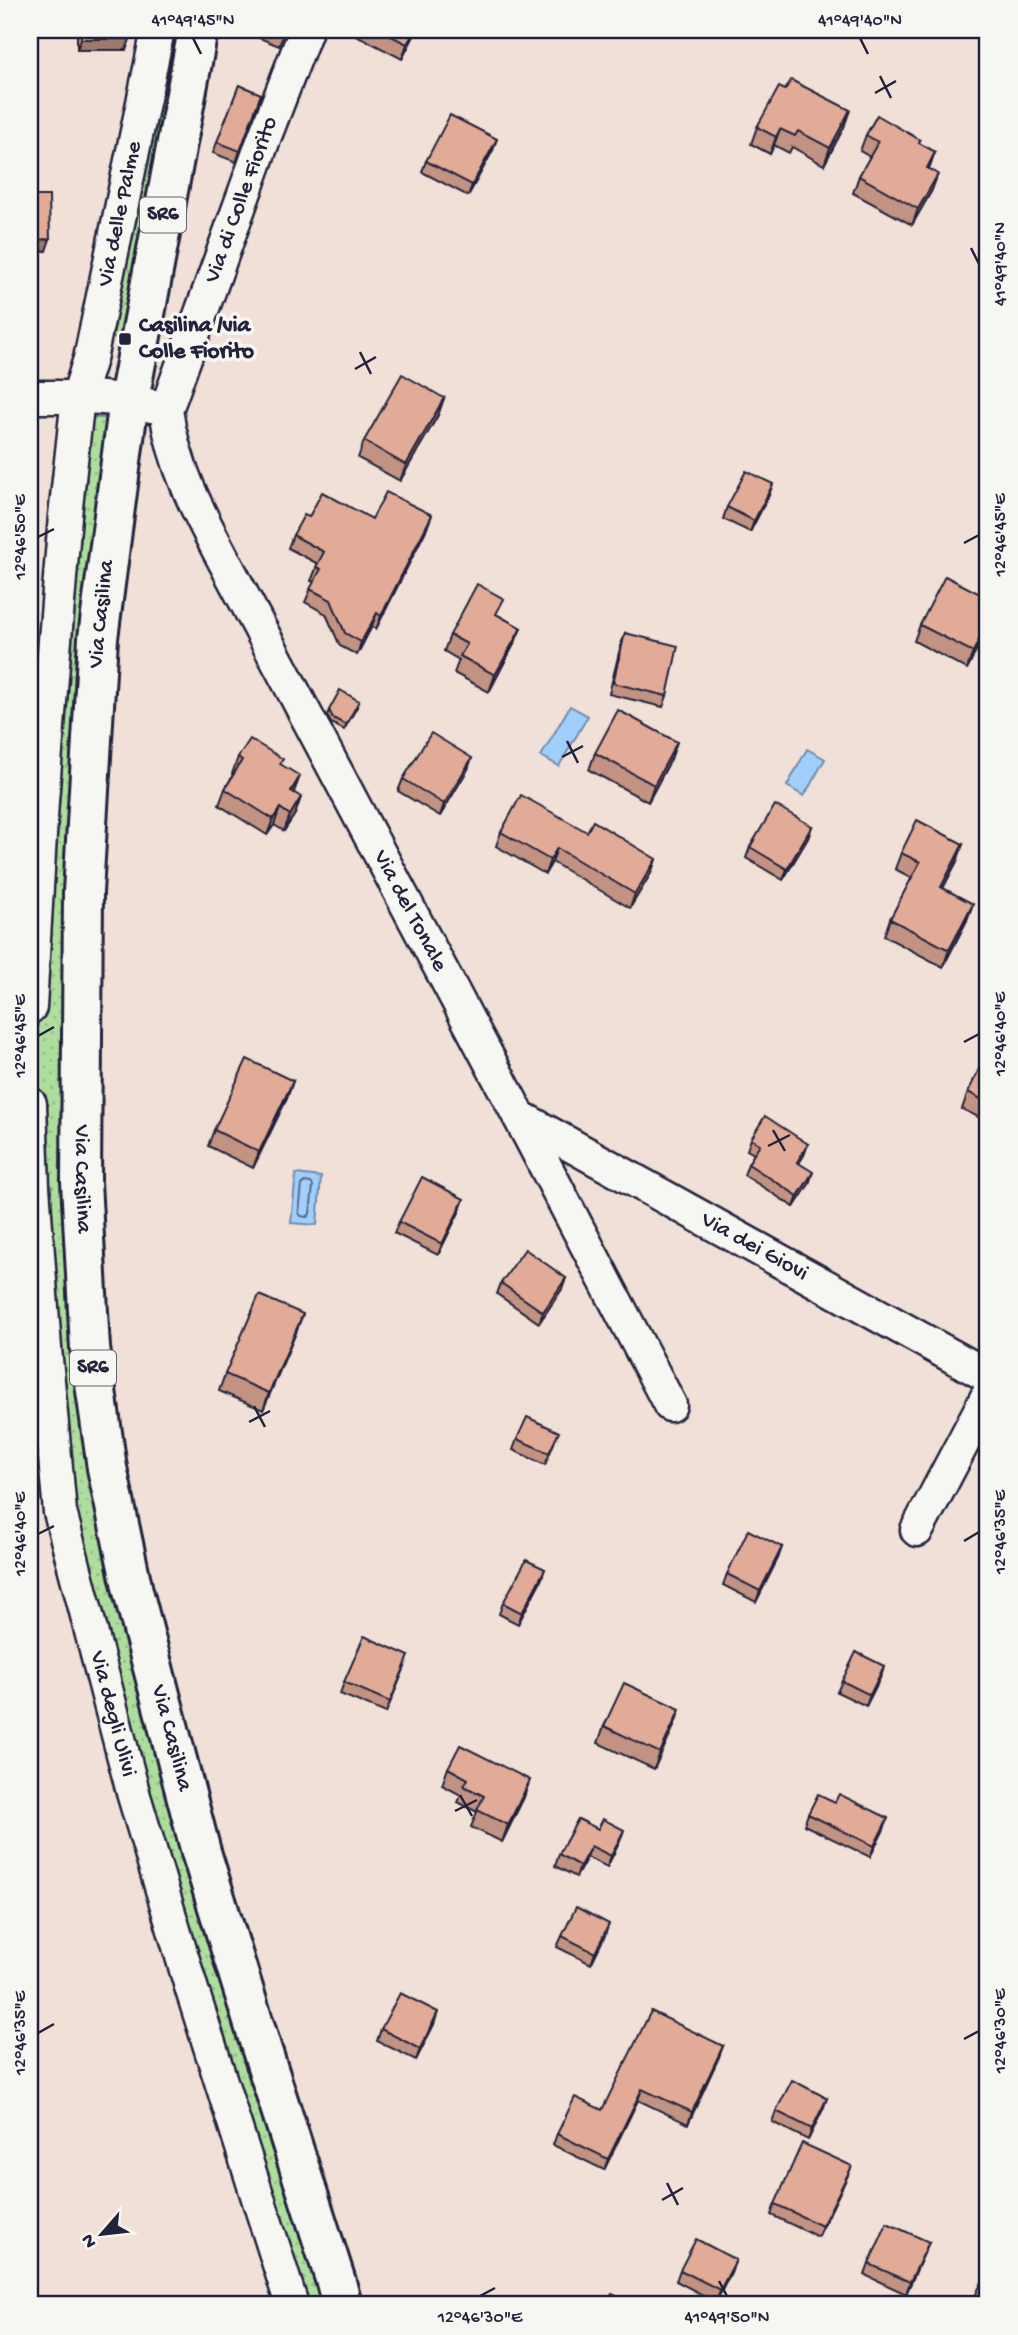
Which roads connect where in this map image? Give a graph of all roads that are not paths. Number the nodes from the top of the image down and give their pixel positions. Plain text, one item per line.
1 (158, 30) edge
2 (198, 30) edge
3 (306, 30) edge
4 (30, 397) edge
5 (78, 397) junction
6 (129, 400) junction
7 (166, 410) junction
8 (30, 1007) edge
9 (30, 1104) edge
10 (520, 1117) junction
11 (34, 1266) edge
12 (988, 1376) edge
13 (988, 1395) edge
14 (670, 1405) dead end
15 (917, 1530) dead end
16 (292, 2305) edge
17 (342, 2305) edge

1 - 5 street, Via delle Palme
2 - 6 main road, Via Casilina / SR6
3 - 7 street, Via di Colle Fiorito
4 - 5 street
5 - 6 street
5 - 8 street
6 - 7 street
6 - 17 main road, Via Casilina / SR6
7 - 10 street, Via del Tonale
9 - 11 street, Via degli Ulivi
10 - 12 street, Via dei Giovi
10 - 14 street, Via del Tonale
11 - 16 street, Via degli Ulivi
13 - 15 street

